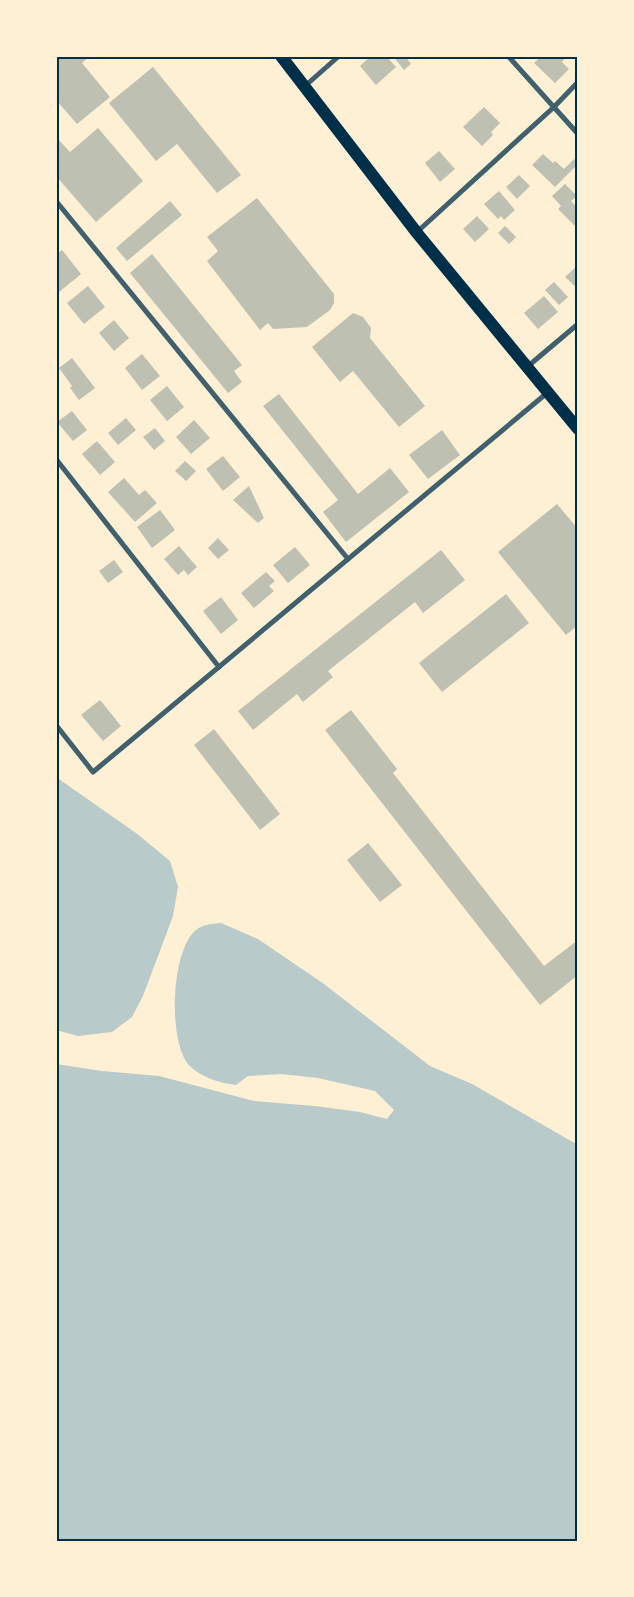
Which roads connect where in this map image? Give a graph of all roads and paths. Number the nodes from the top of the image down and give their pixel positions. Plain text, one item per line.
1 (281, 56) edge
2 (339, 56) edge
3 (508, 56) edge
4 (578, 82) edge
5 (304, 87) junction
6 (554, 107) junction
7 (578, 134) edge
8 (56, 201) edge
9 (417, 233) junction
10 (578, 324) edge
11 (527, 368) junction
12 (547, 393) junction
13 (578, 429) edge
14 (56, 459) edge
15 (348, 559) junction
16 (219, 667) junction
17 (56, 725) edge

1 - 5 highway
2 - 5 street
3 - 6 street
4 - 6 street
5 - 9 highway
6 - 7 street
6 - 9 street
8 - 15 street
9 - 11 highway
10 - 11 street
11 - 12 highway
12 - 13 highway
12 - 15 street
14 - 16 street
15 - 16 street
16 - 17 street

